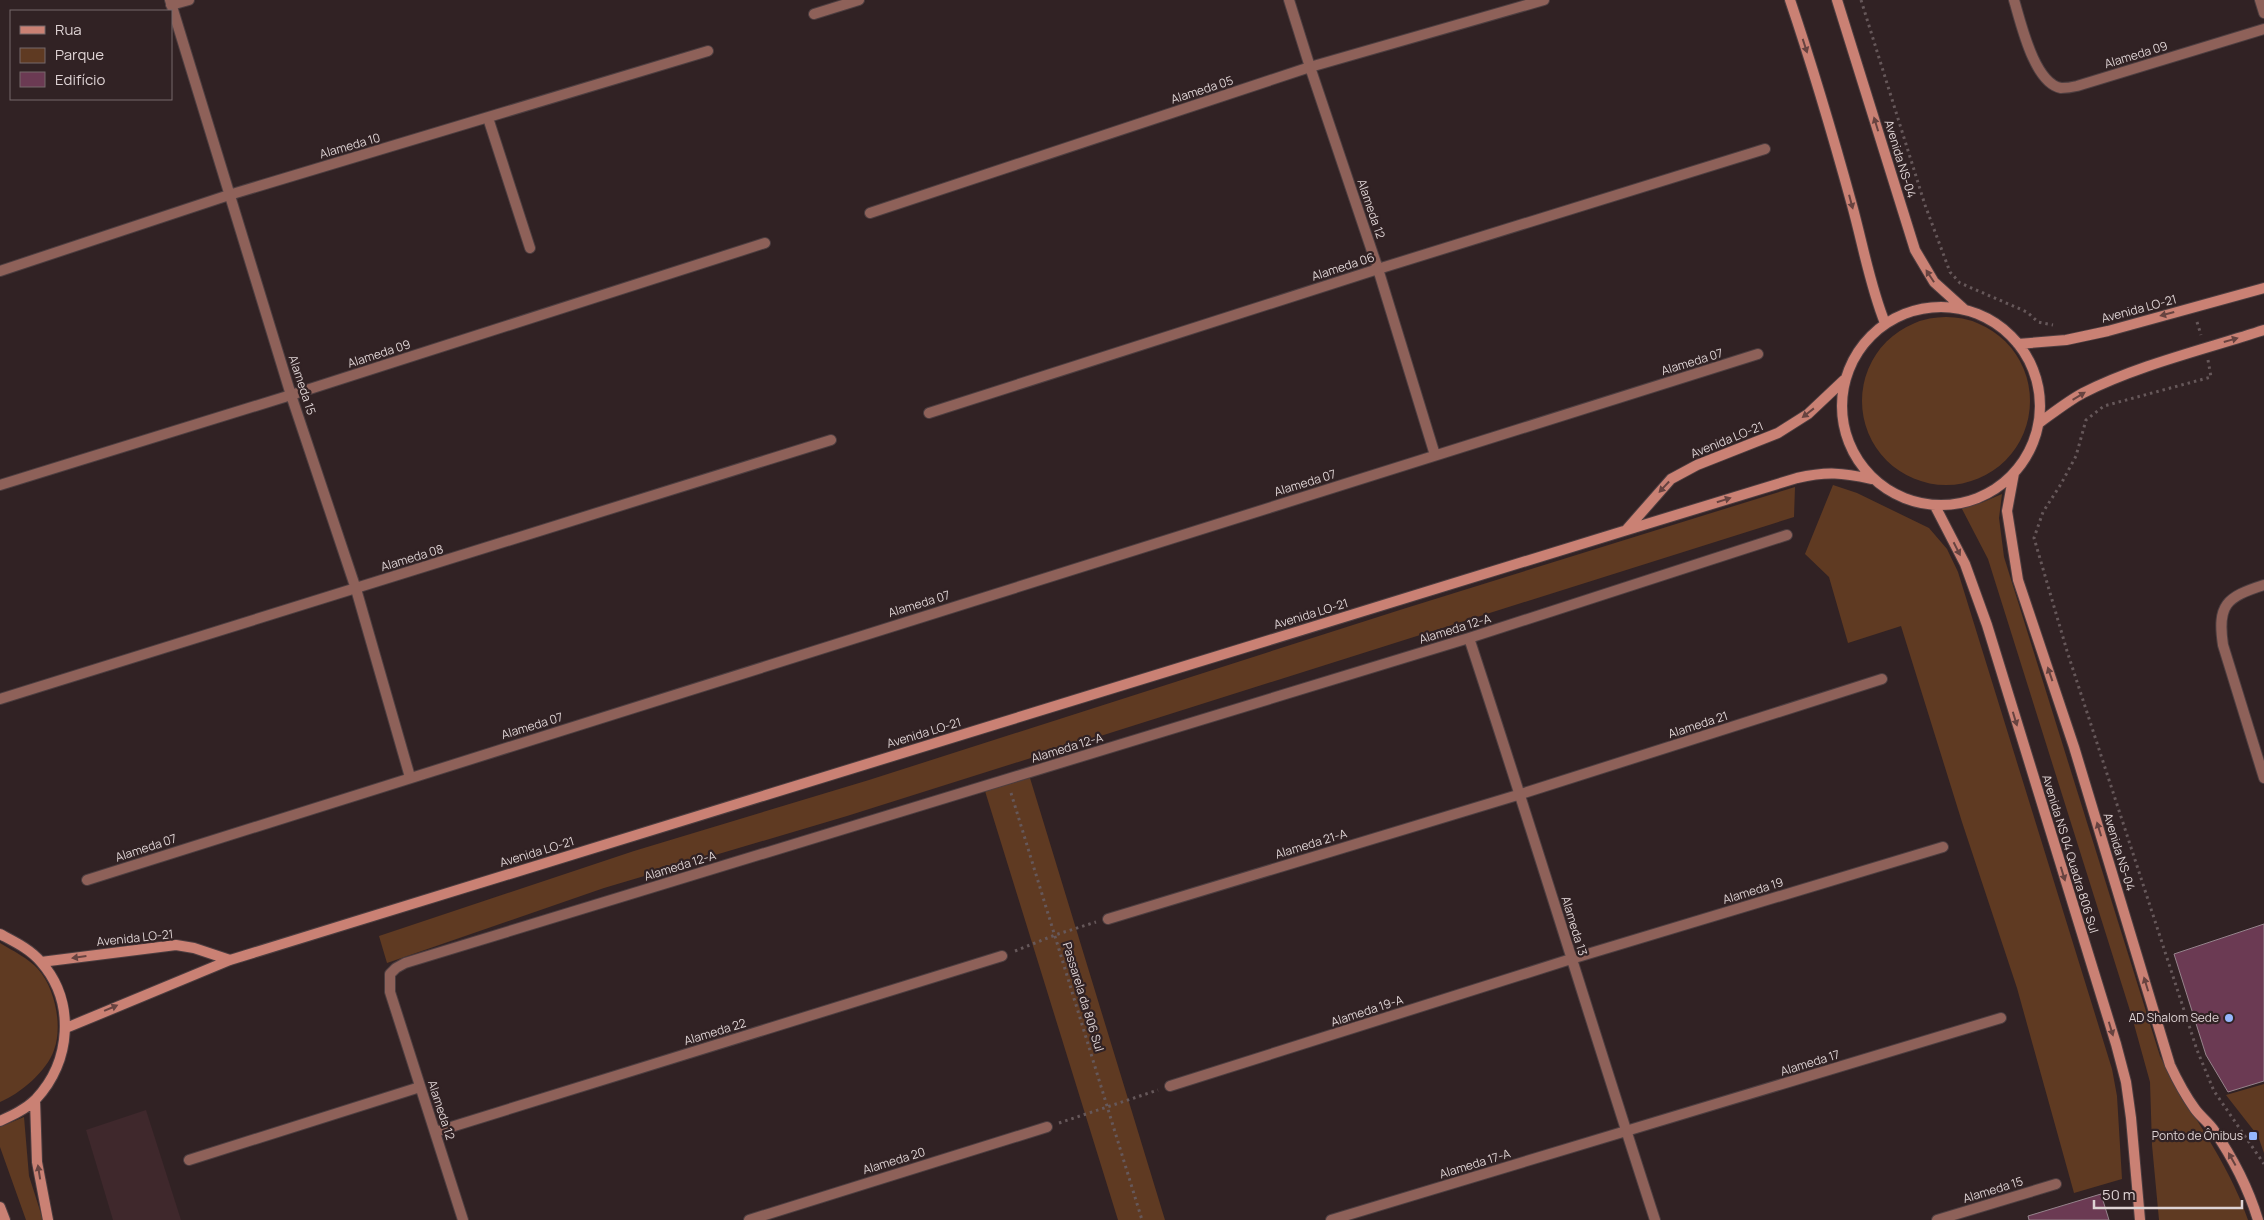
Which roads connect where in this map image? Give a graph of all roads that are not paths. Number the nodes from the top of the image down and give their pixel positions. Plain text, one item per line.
1 (189, 0) edge
2 (859, 0) edge
3 (1289, 0) edge
4 (1544, 0) edge
5 (1790, 0) edge
6 (1837, 0) edge
7 (2014, 0) edge
8 (2260, 0) edge
9 (170, 3) edge
10 (2264, 13) edge
11 (814, 14) dead end
12 (2264, 29) edge
13 (708, 51) dead end
14 (1310, 68) junction
15 (488, 118) junction
16 (1765, 149) dead end
17 (229, 195) junction
18 (870, 213) dead end
19 (765, 243) dead end
20 (530, 248) dead end
21 (1378, 268) junction
22 (0, 271) edge
23 (2264, 288) edge
24 (1965, 310) junction
25 (1885, 323) junction
26 (2264, 330) edge
27 (2018, 344) junction
28 (1758, 354) dead end
29 (1844, 380) junction
30 (291, 395) junction
31 (929, 413) dead end
32 (2039, 423) junction
33 (832, 440) dead end
34 (1435, 455) junction
35 (2014, 473) junction
36 (1872, 479) junction
37 (0, 485) edge
38 (1935, 506) junction
39 (1627, 530) junction
40 (1787, 535) dead end
41 (2264, 585) edge
42 (356, 589) junction
43 (1469, 638) junction
44 (1882, 679) dead end
45 (0, 699) edge
46 (410, 777) junction
47 (2264, 778) edge
48 (1521, 794) junction
49 (1944, 847) dead end
50 (87, 880) dead end
51 (1108, 918) road end
52 (0, 934) edge
53 (1002, 956) road end
54 (1571, 959) junction
55 (230, 960) junction
56 (41, 962) junction
57 (396, 1008) joint
58 (2001, 1018) dead end
59 (66, 1028) junction
60 (420, 1086) junction
61 (1170, 1086) road end
62 (35, 1100) junction
63 (0, 1121) edge
64 (1047, 1127) road end
65 (435, 1132) junction
66 (1626, 1132) junction
67 (190, 1160) dead end
68 (2056, 1184) dead end
69 (0, 1207) edge
70 (5, 1220) edge
71 (48, 1220) edge
72 (463, 1220) edge
73 (749, 1220) edge
74 (1331, 1220) edge
75 (1655, 1220) edge
76 (1937, 1220) edge
77 (2140, 1220) edge
78 (2258, 1220) edge

1 - 9 street
2 - 11 street
3 - 14 street, Alameda 12
4 - 14 street, Alameda 05
5 -> 25 street
24 -> 6 street, Avenida NS-04
7 - 12 street, Alameda 09
8 - 10 street
9 - 17 street, Alameda 15
13 - 15 street, Alameda 10
14 - 18 street, Alameda 05
14 - 21 street, Alameda 12
15 - 17 street, Alameda 10
15 - 20 street
16 - 21 street, Alameda 06
17 - 22 street, Alameda 10
17 - 30 street, Alameda 15
19 - 30 street, Alameda 09
21 - 31 street, Alameda 06
21 - 34 street, Alameda 12
23 -> 27 street, Avenida LO-21
24 - 25 street
24 - 27 street
25 - 29 street
32 -> 26 street
27 - 32 street
28 - 34 street, Alameda 07
29 - 36 street
29 -> 39 street, Avenida LO-21
30 - 37 street, Alameda 09
30 - 42 street, Alameda 15
32 - 35 street
33 - 42 street, Alameda 08
34 - 46 street, Alameda 07
35 - 38 street
78 -> 35 street, Avenida NS-04
36 - 38 street
39 -> 36 street, Avenida LO-21
38 -> 77 street, Avenida NS 04 Quadra 806 Sul
39 - 55 street, Avenida LO-21
40 - 43 street, Alameda 12-A
41 - 47 street
42 - 45 street, Alameda 08
42 - 46 street, Alameda 15
43 - 48 street, Alameda 13
43 - 57 street, Alameda 12-A
44 - 48 street, Alameda 21
46 - 50 street, Alameda 07
48 - 51 street, Alameda 21-A
48 - 54 street, Alameda 13
49 - 54 street, Alameda 19
52 - 56 street
53 - 65 street, Alameda 22
54 - 61 street, Alameda 19-A
54 - 66 street, Alameda 13
55 -> 56 street, Avenida LO-21
59 -> 55 street, Avenida LO-21
56 - 59 street
57 - 60 street, Alameda 12
58 - 66 street, Alameda 17
59 - 62 street
60 - 65 street, Alameda 12
60 - 67 street
62 - 63 street
71 -> 62 street
64 - 73 street, Alameda 20
65 - 72 street, Alameda 12
66 - 74 street, Alameda 17-A
66 - 75 street, Alameda 13
68 - 76 street, Alameda 15
69 - 70 street

